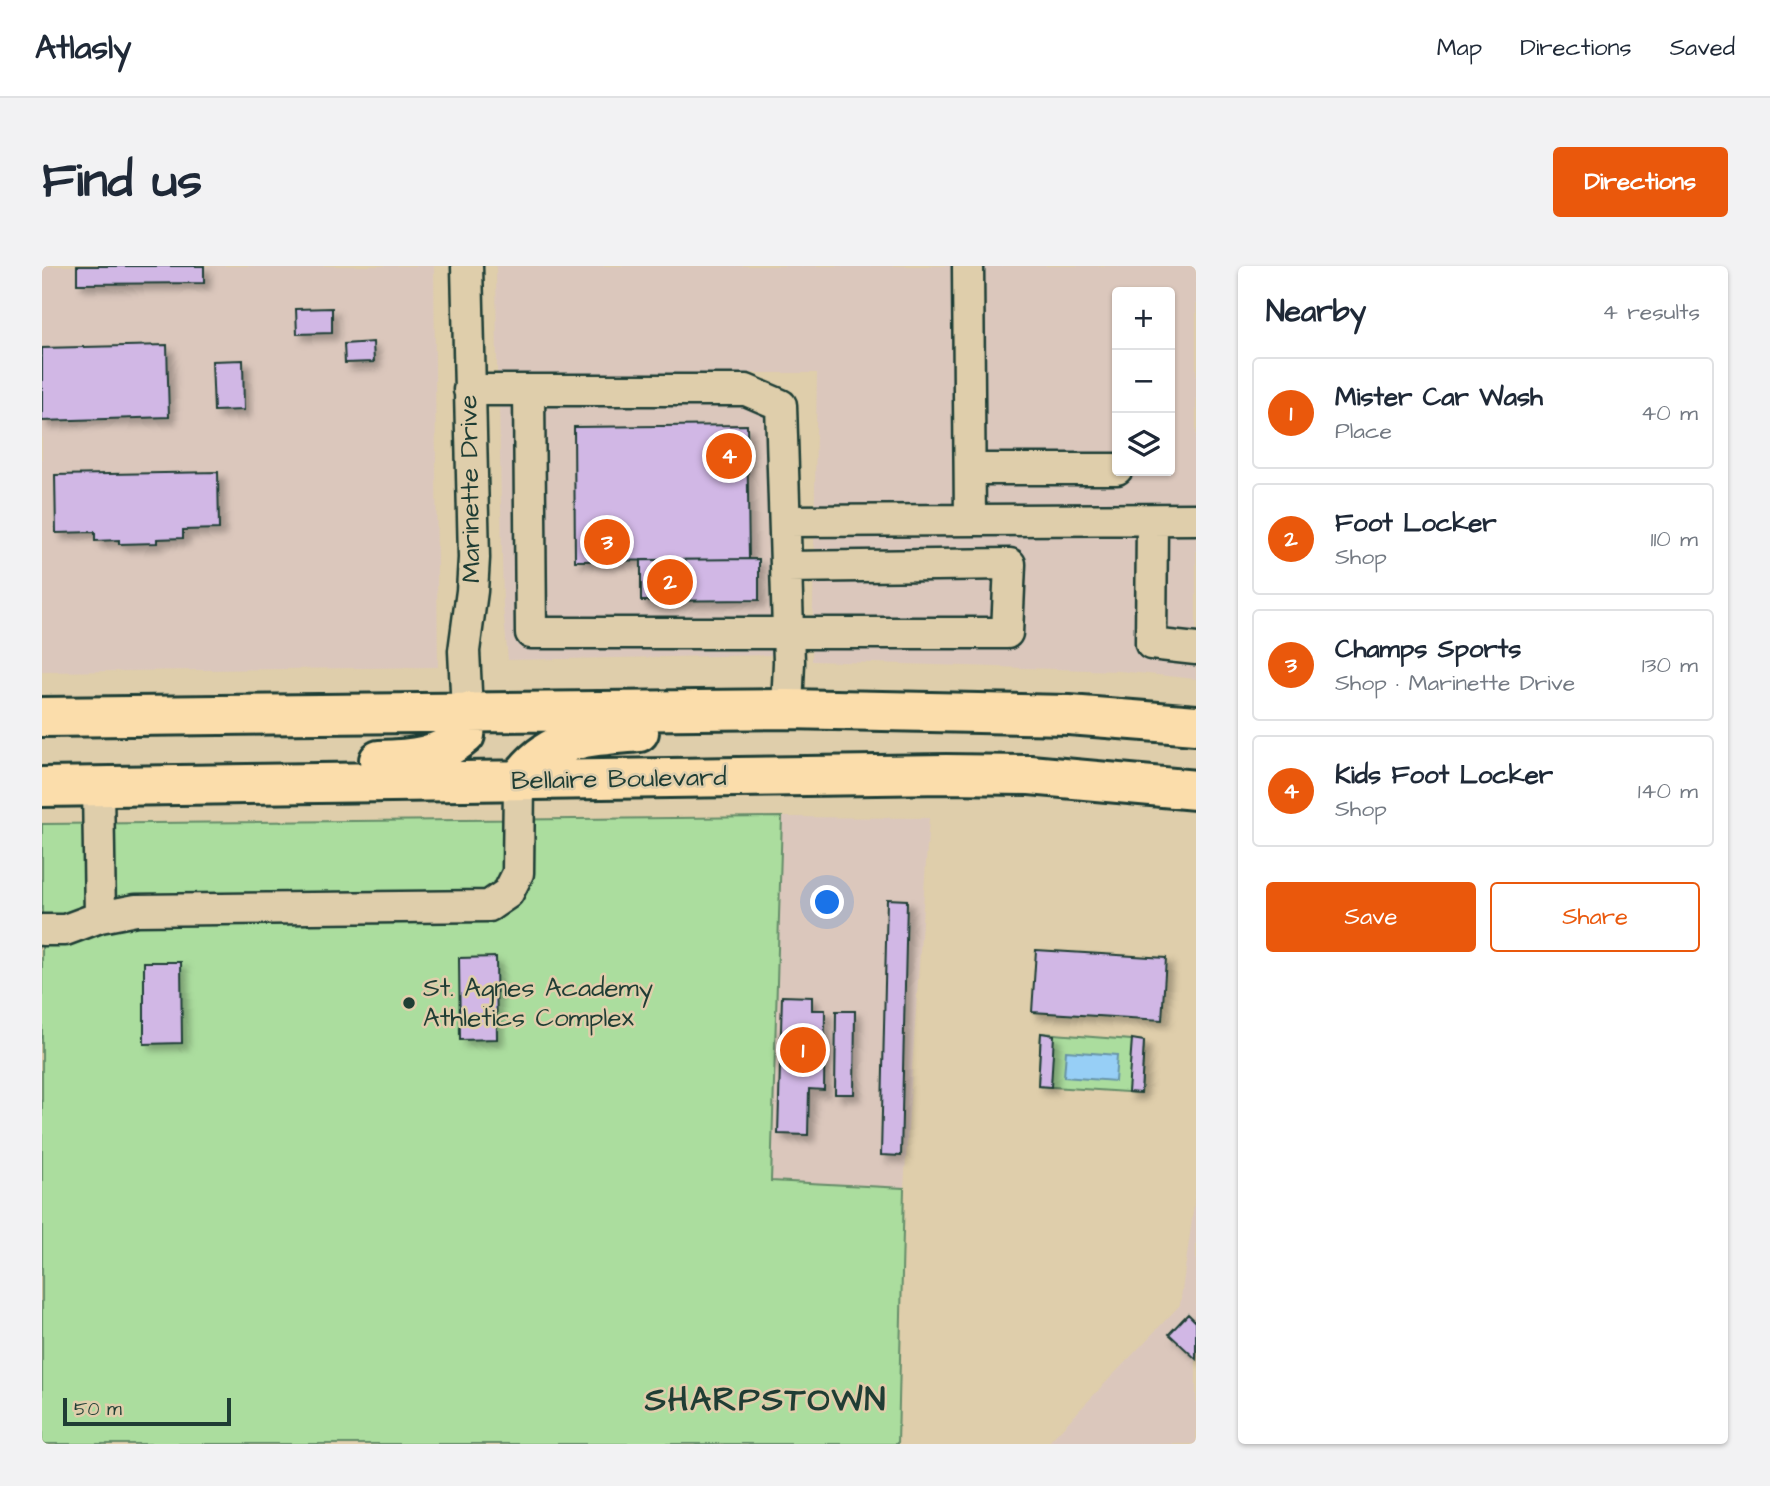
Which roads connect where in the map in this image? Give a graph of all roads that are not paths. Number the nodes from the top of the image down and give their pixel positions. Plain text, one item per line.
1 (467, 266) edge
2 (968, 266) edge
3 (469, 390) junction
4 (529, 390) junction
5 (1112, 469) edge
6 (971, 470) junction
7 (970, 519) junction
8 (1196, 519) edge
9 (1152, 520) junction
10 (786, 521) junction
11 (787, 568) junction
12 (789, 634) junction
13 (1196, 649) edge
14 (787, 709) junction
15 (680, 710) junction
16 (467, 712) junction
17 (42, 717) edge
18 (1196, 725) edge
19 (519, 780) junction
20 (241, 784) junction
21 (42, 787) edge
22 (98, 787) junction
23 (1196, 790) edge
24 (100, 917) junction
25 (42, 930) edge

1 - 3 street, Marinette Drive
2 - 6 street
3 - 4 street
3 - 16 street, Marinette Drive
4 - 10 street
4 - 12 street
5 - 6 street
6 - 7 street
7 - 9 street
7 - 10 street
8 - 9 street
9 - 13 street
10 - 11 street
11 - 12 street
11 - 12 street
12 - 14 street
14 - 15 main road
14 - 18 main road
15 - 16 main road
15 - 19 main road
16 - 17 main road
16 - 20 main road
19 - 20 main road, Bellaire Boulevard
19 - 23 main road, Bellaire Boulevard
19 - 24 street
20 - 22 main road, Bellaire Boulevard
21 - 22 main road, Bellaire Boulevard
22 - 24 street
24 - 25 street

